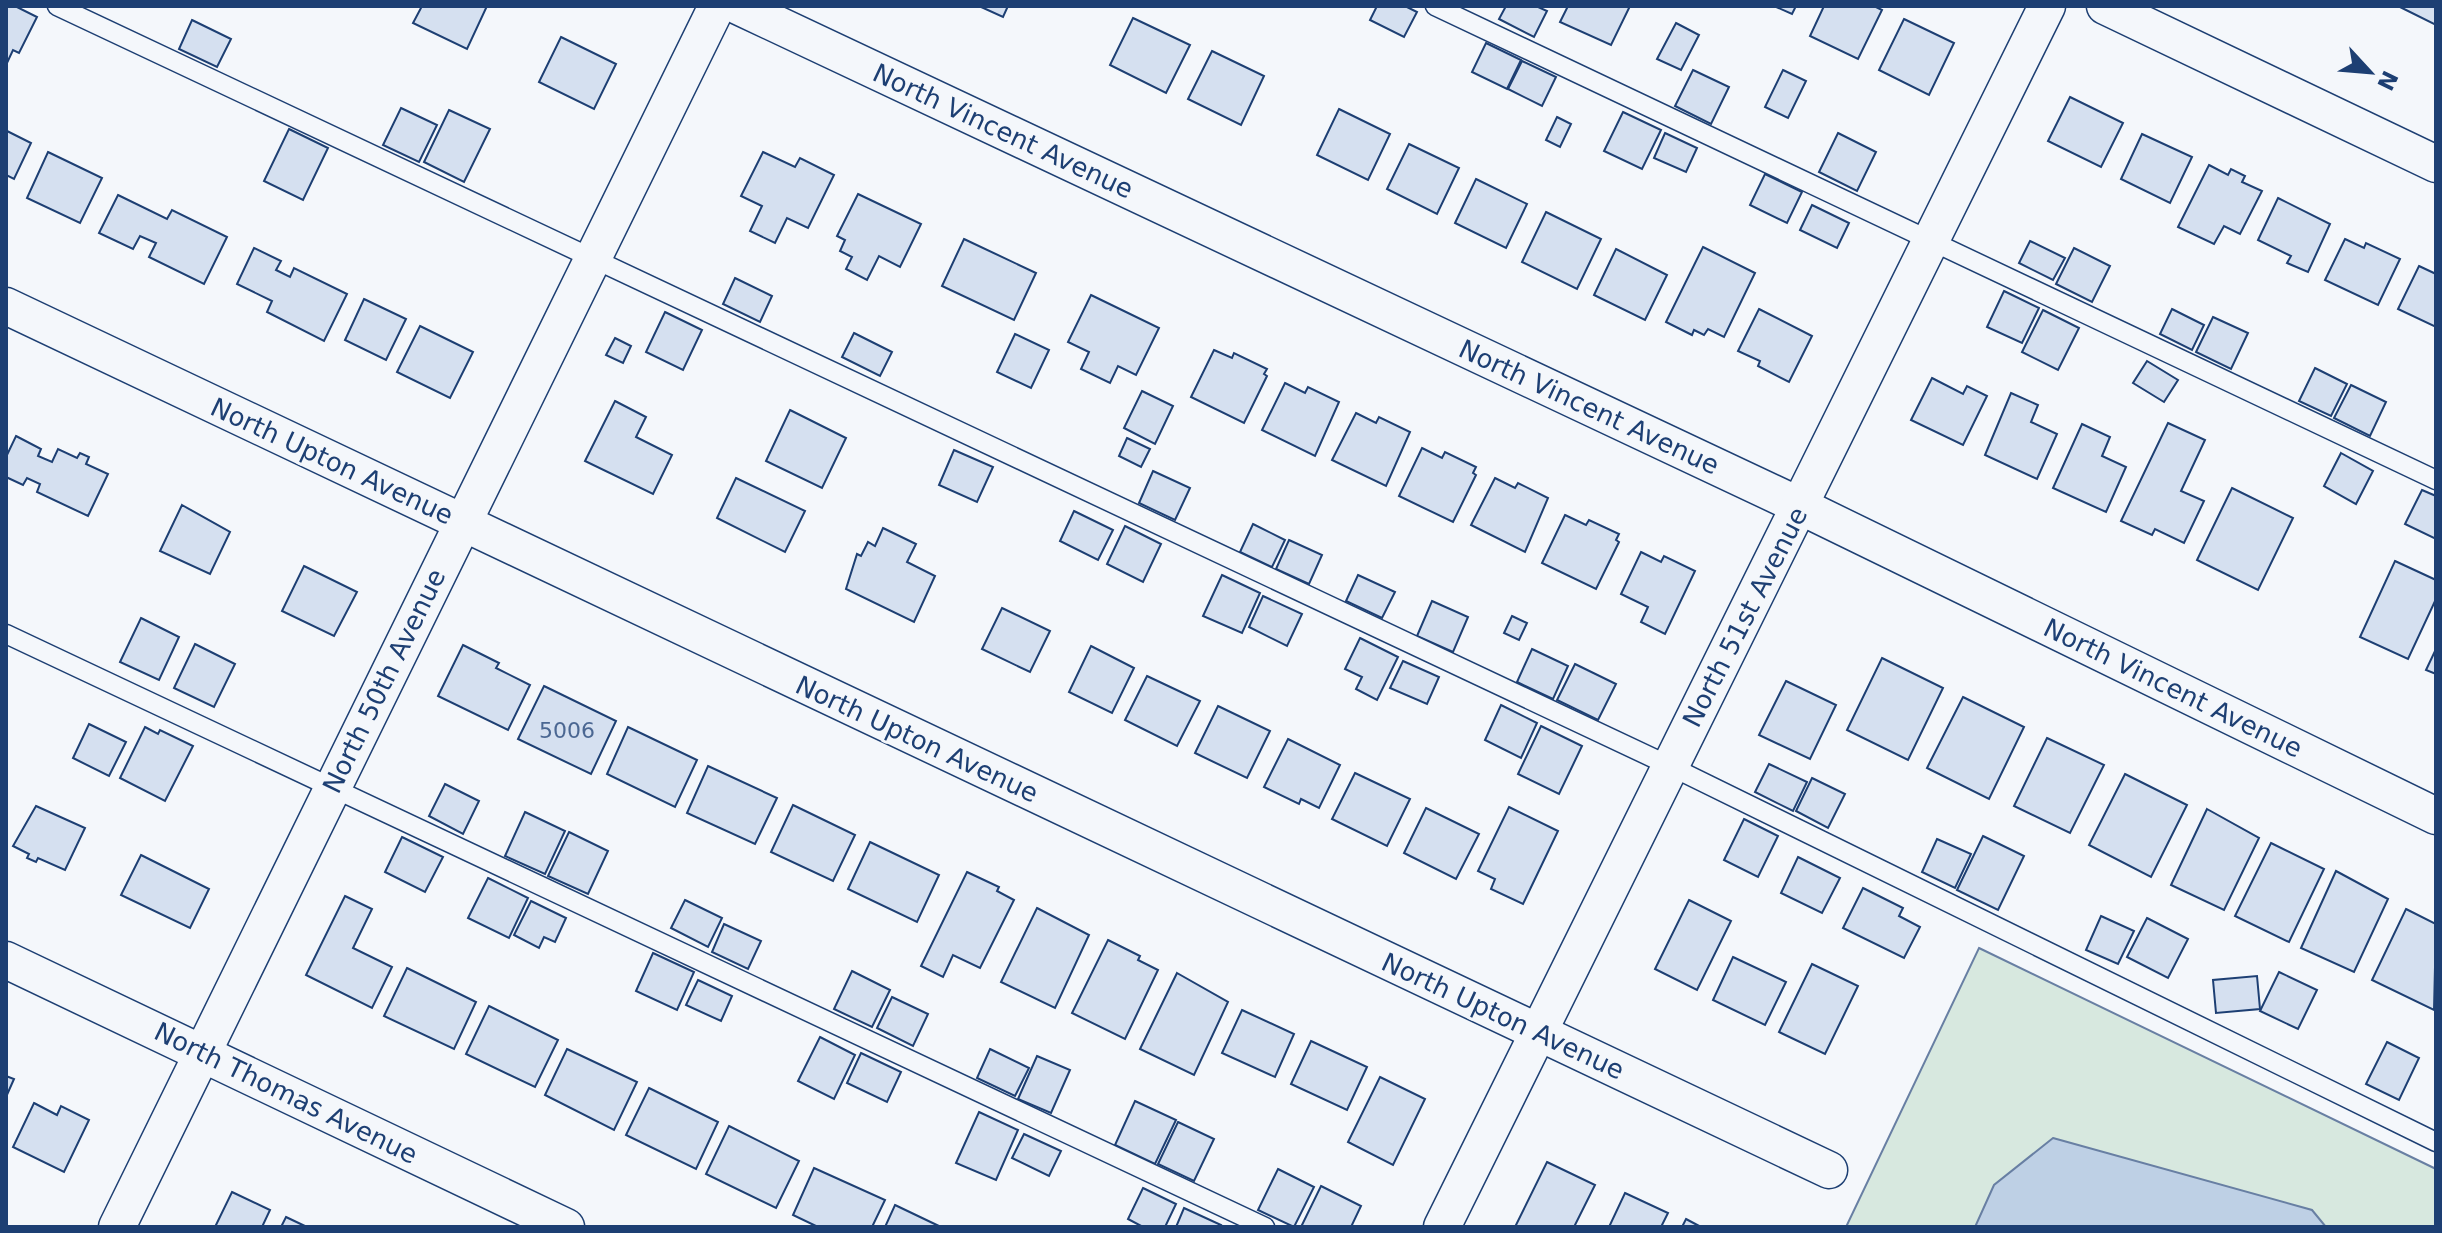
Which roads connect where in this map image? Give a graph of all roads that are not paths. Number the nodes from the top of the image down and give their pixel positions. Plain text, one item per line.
1 (57, 6) edge
2 (717, 6) edge
3 (738, 6) edge
4 (1435, 6) edge
5 (2047, 6) edge
6 (2105, 6) edge
7 (2436, 164) edge
8 (1930, 241) junction
9 (593, 258) junction
10 (6, 306) edge
11 (2436, 480) edge
12 (1800, 506) junction
13 (461, 522) junction
14 (6, 634) edge
15 (1670, 766) junction
16 (332, 789) junction
17 (2436, 816) edge
18 (6, 960) edge
19 (1541, 1034) junction
20 (202, 1054) junction
21 (2436, 1142) edge
22 (1829, 1170) dead end
23 (117, 1227) edge
24 (566, 1227) edge
25 (1265, 1227) edge
26 (1442, 1227) edge

1 - 9 lane
2 - 9 street, North 50th Avenue
3 - 12 street, North Vincent Avenue
4 - 8 lane
5 - 8 street, North 51st Avenue
6 - 7 street
8 - 11 lane
8 - 12 street, North 51st Avenue
9 - 13 street, North 50th Avenue
9 - 15 lane
10 - 13 street, North Upton Avenue
12 - 15 street, North 51st Avenue
12 - 17 street, North Vincent Avenue
13 - 16 street, North 50th Avenue
13 - 19 street, North Upton Avenue
14 - 16 lane
15 - 19 street, North 51st Avenue
15 - 21 lane
16 - 20 street, North 50th Avenue
16 - 25 lane
18 - 20 street, North Thomas Avenue
19 - 22 street, North Upton Avenue
19 - 26 street, North 51st Avenue
20 - 23 street, North 50th Avenue
20 - 24 street, North Thomas Avenue

